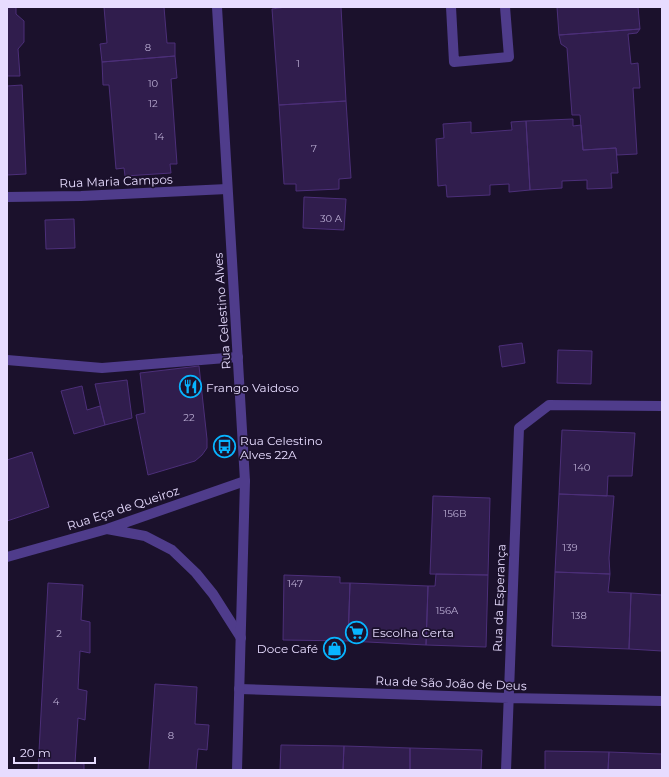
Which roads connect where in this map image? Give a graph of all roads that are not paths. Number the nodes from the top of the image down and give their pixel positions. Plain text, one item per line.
1 (216, 7) edge
2 (451, 7) edge
3 (505, 7) edge
4 (227, 189) junction
5 (7, 197) edge
6 (238, 357) junction
7 (7, 360) edge
8 (662, 406) edge
9 (245, 481) junction
10 (107, 529) junction
11 (7, 557) edge
12 (241, 638) junction
13 (239, 689) junction
14 (509, 698) junction
15 (662, 701) edge
16 (237, 770) edge
17 (506, 770) edge

1 - 4 street, Rua Celestino Alves
2 - 3 street
4 - 5 street, Rua Maria Campos
4 - 6 street, Rua Celestino Alves
6 - 7 street
6 - 9 street, Rua Celestino Alves
8 - 14 street, Rua da Esperança
9 - 10 street, Rua Eça de Queiroz
9 - 12 street, Rua Celestino Alves
10 - 11 street, Rua Eça de Queiroz
10 - 12 street
12 - 13 street, Rua Celestino Alves
13 - 14 street, Rua de São João de Deus
13 - 16 street, Rua Celestino Alves
14 - 15 street, Rua de São João de Deus
14 - 17 street, Rua da Esperança

